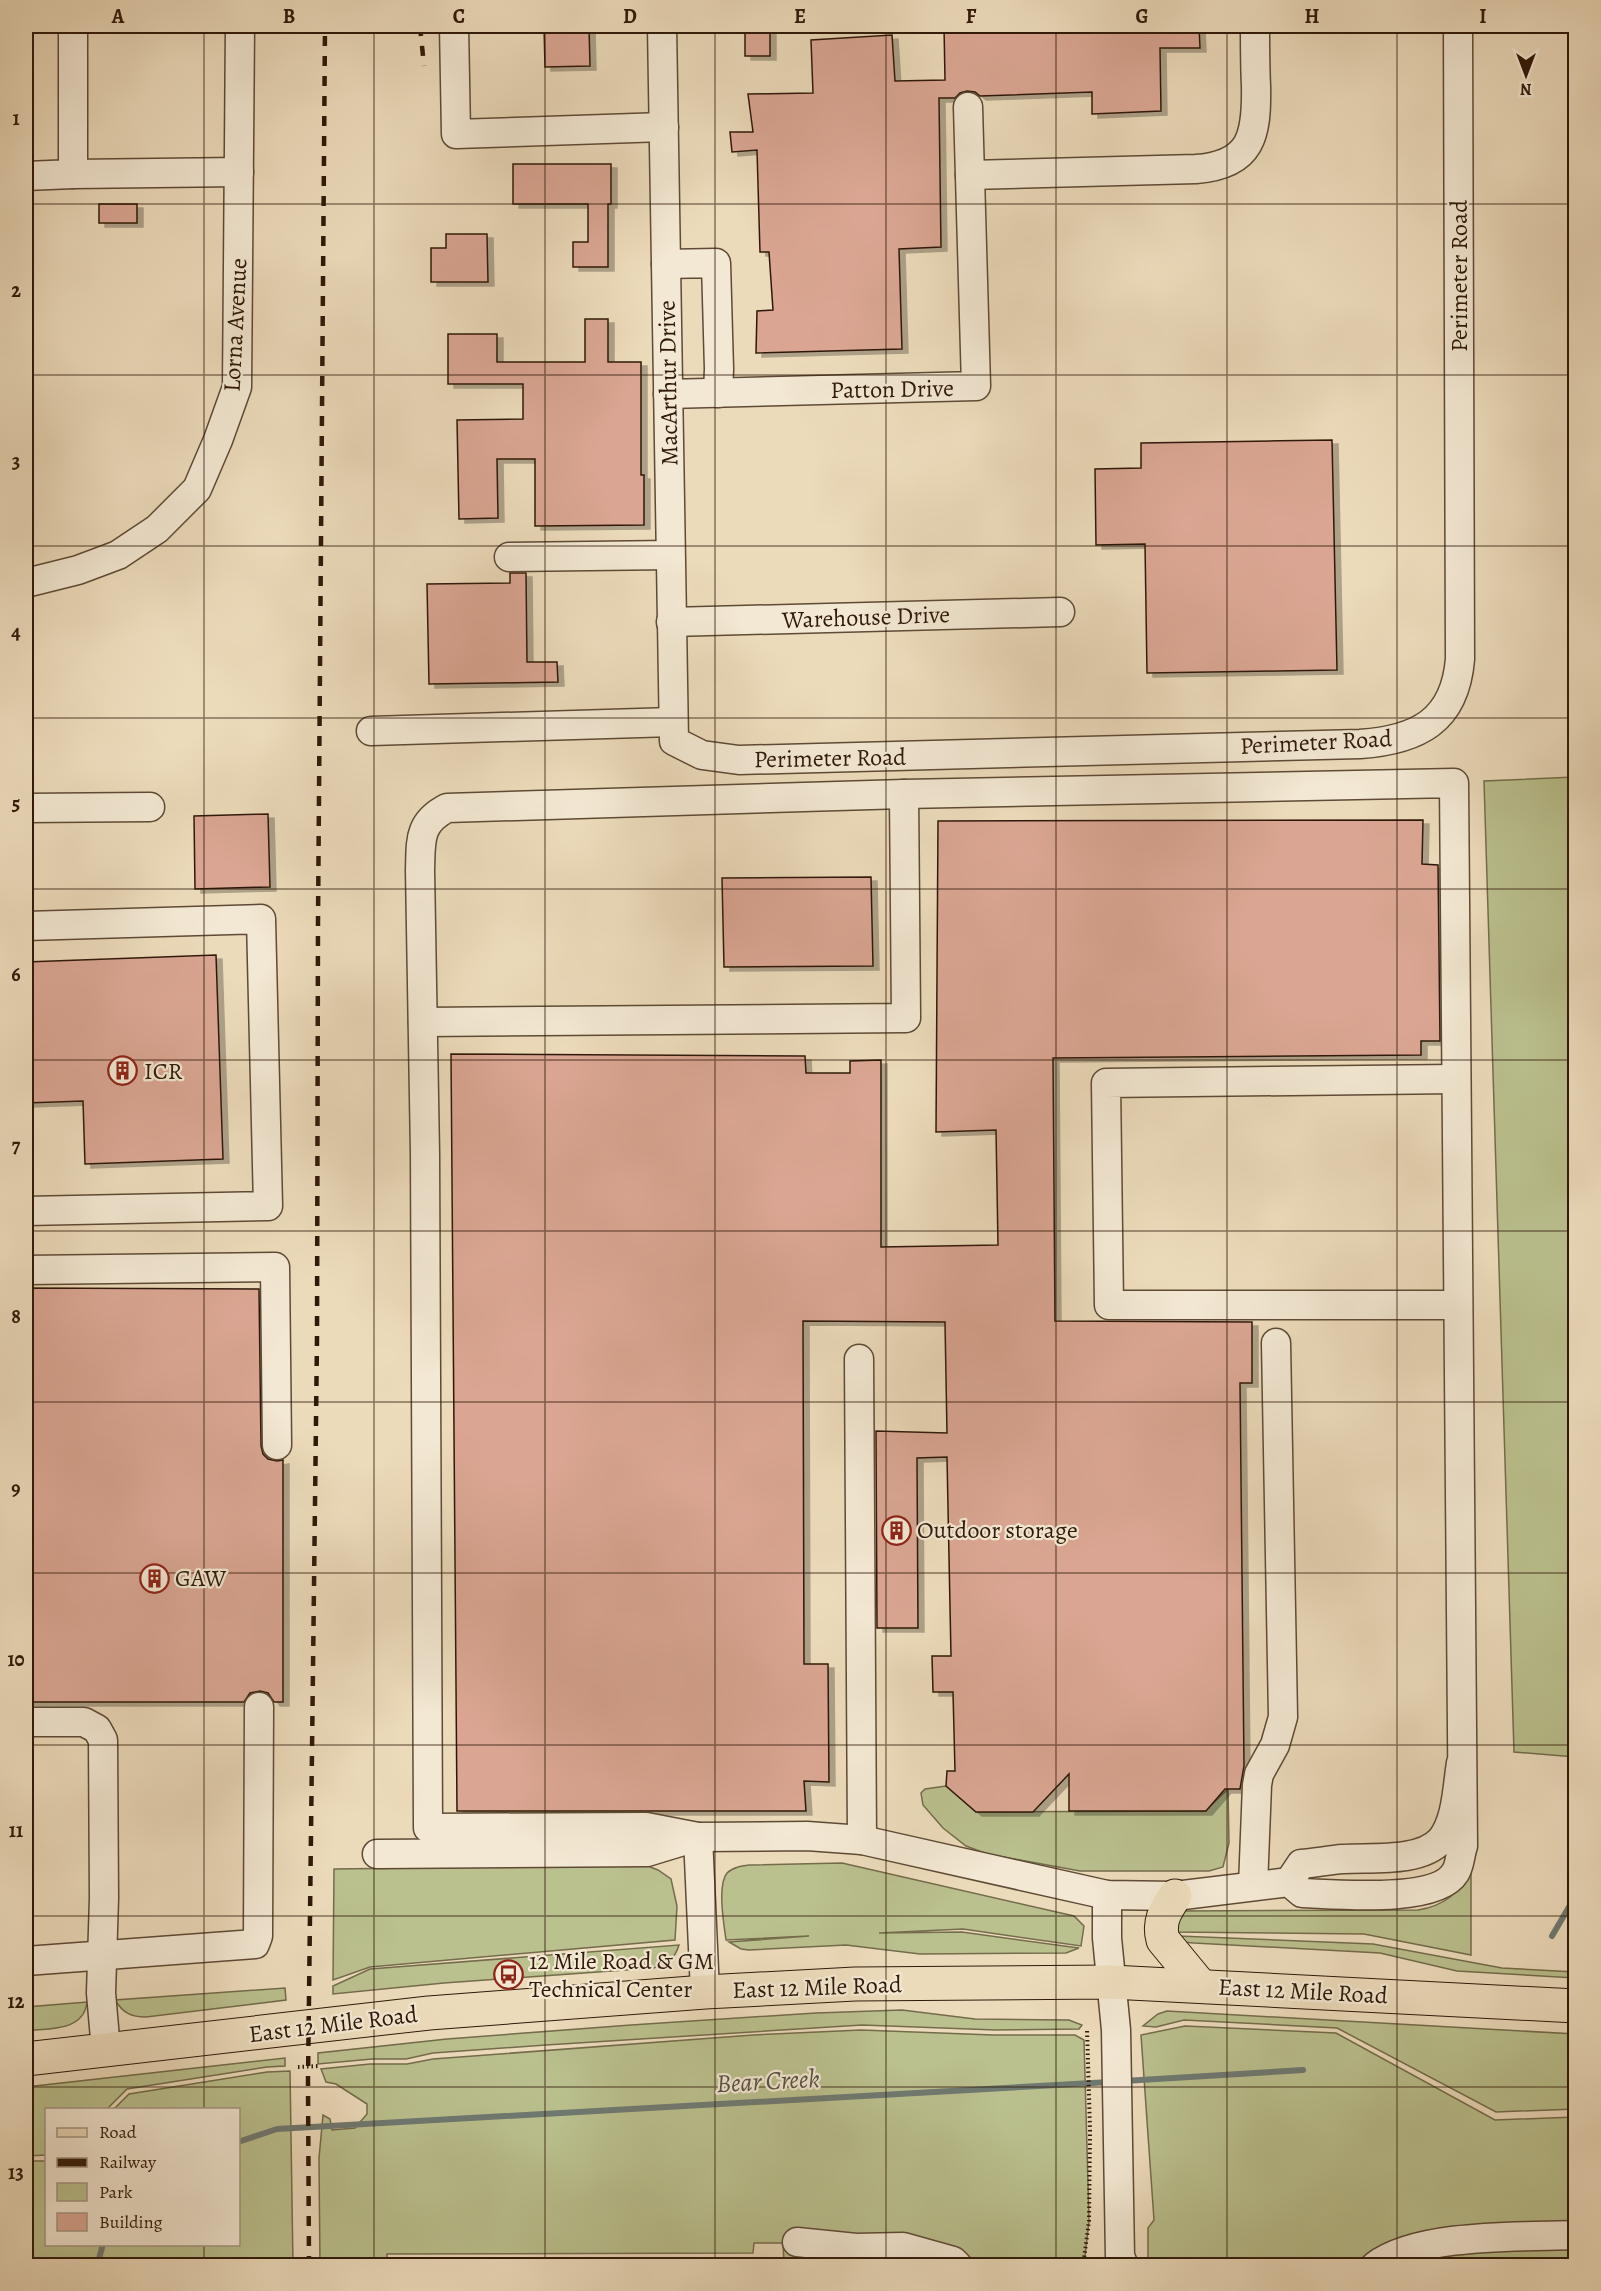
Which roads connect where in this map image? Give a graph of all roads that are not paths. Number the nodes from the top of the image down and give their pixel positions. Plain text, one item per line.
1 (73, 26) edge
2 (240, 26) edge
3 (454, 26) edge
4 (662, 26) edge
5 (1255, 26) edge
6 (1458, 26) edge
7 (968, 107) dead end
8 (664, 127) junction
9 (239, 172) junction
10 (73, 174) junction
11 (970, 175) junction
12 (26, 176) edge
13 (666, 264) junction
14 (718, 393) junction
15 (668, 394) junction
16 (670, 555) junction
17 (509, 557) dead end
18 (26, 583) edge
19 (1060, 612) dead end
20 (671, 622) junction
21 (371, 731) dead end
22 (673, 732) junction
23 (904, 794) junction
24 (150, 807) dead end
25 (26, 808) edge
26 (26, 926) edge
27 (423, 1022) junction
28 (1456, 1079) junction
29 (26, 1211) edge
30 (26, 1270) edge
31 (1457, 1305) junction
32 (1276, 1343) dead end
33 (859, 1359) dead end
34 (277, 1445) dead end
35 (259, 1707) dead end
36 (26, 1722) edge
37 (1461, 1764) junction
38 (698, 1837) junction
39 (862, 1840) junction
40 (377, 1854) dead end
41 (1289, 1882) junction
42 (1253, 1886) junction
43 (1107, 1895) junction
44 (1174, 1896) junction
45 (103, 1956) junction
46 (26, 1961) edge
47 (1111, 1982) junction
48 (1200, 1985) junction
49 (705, 1992) junction
50 (1575, 2006) edge
51 (106, 2050) junction
52 (26, 2059) edge
53 (1575, 2235) edge
54 (797, 2242) dead end
55 (1120, 2262) edge
56 (958, 2265) edge
57 (1375, 2265) edge

1 - 10 street
2 - 9 street, Lorna Avenue
3 - 8 street
4 - 8 street, MacArthur Drive
5 - 11 street
6 - 22 street, Perimeter Road
7 - 11 street, Patton Drive
8 - 13 street, MacArthur Drive
9 - 10 street
9 - 18 street, Lorna Avenue
10 - 12 street
11 - 14 street, Patton Drive
13 - 14 street
13 - 15 street, MacArthur Drive
14 - 15 street, Patton Drive
15 - 16 street, MacArthur Drive
16 - 17 street
16 - 20 street, MacArthur Drive
19 - 20 street, Warehouse Drive
20 - 22 street, MacArthur Drive
21 - 22 street
23 - 27 street
23 - 27 street
23 - 28 street
24 - 25 street
26 - 29 street
27 - 38 street
28 - 31 street
28 - 31 street
30 - 34 street
31 - 37 street
32 - 42 street
33 - 39 street
35 - 45 street
36 - 45 street
37 - 41 street
37 - 41 street
38 - 39 street
38 - 40 street
38 - 49 street
39 - 43 street
41 - 42 street
42 - 44 street
43 - 44 street
43 - 47 street
44 - 48 main road
45 - 46 street
45 - 51 street
47 - 48 main road, East 12 Mile Road
47 - 49 main road, East 12 Mile Road
47 - 55 street
48 - 50 main road, East 12 Mile Road
49 - 51 main road, East 12 Mile Road
51 - 52 main road, East 12 Mile Road
53 - 57 street
54 - 56 street

